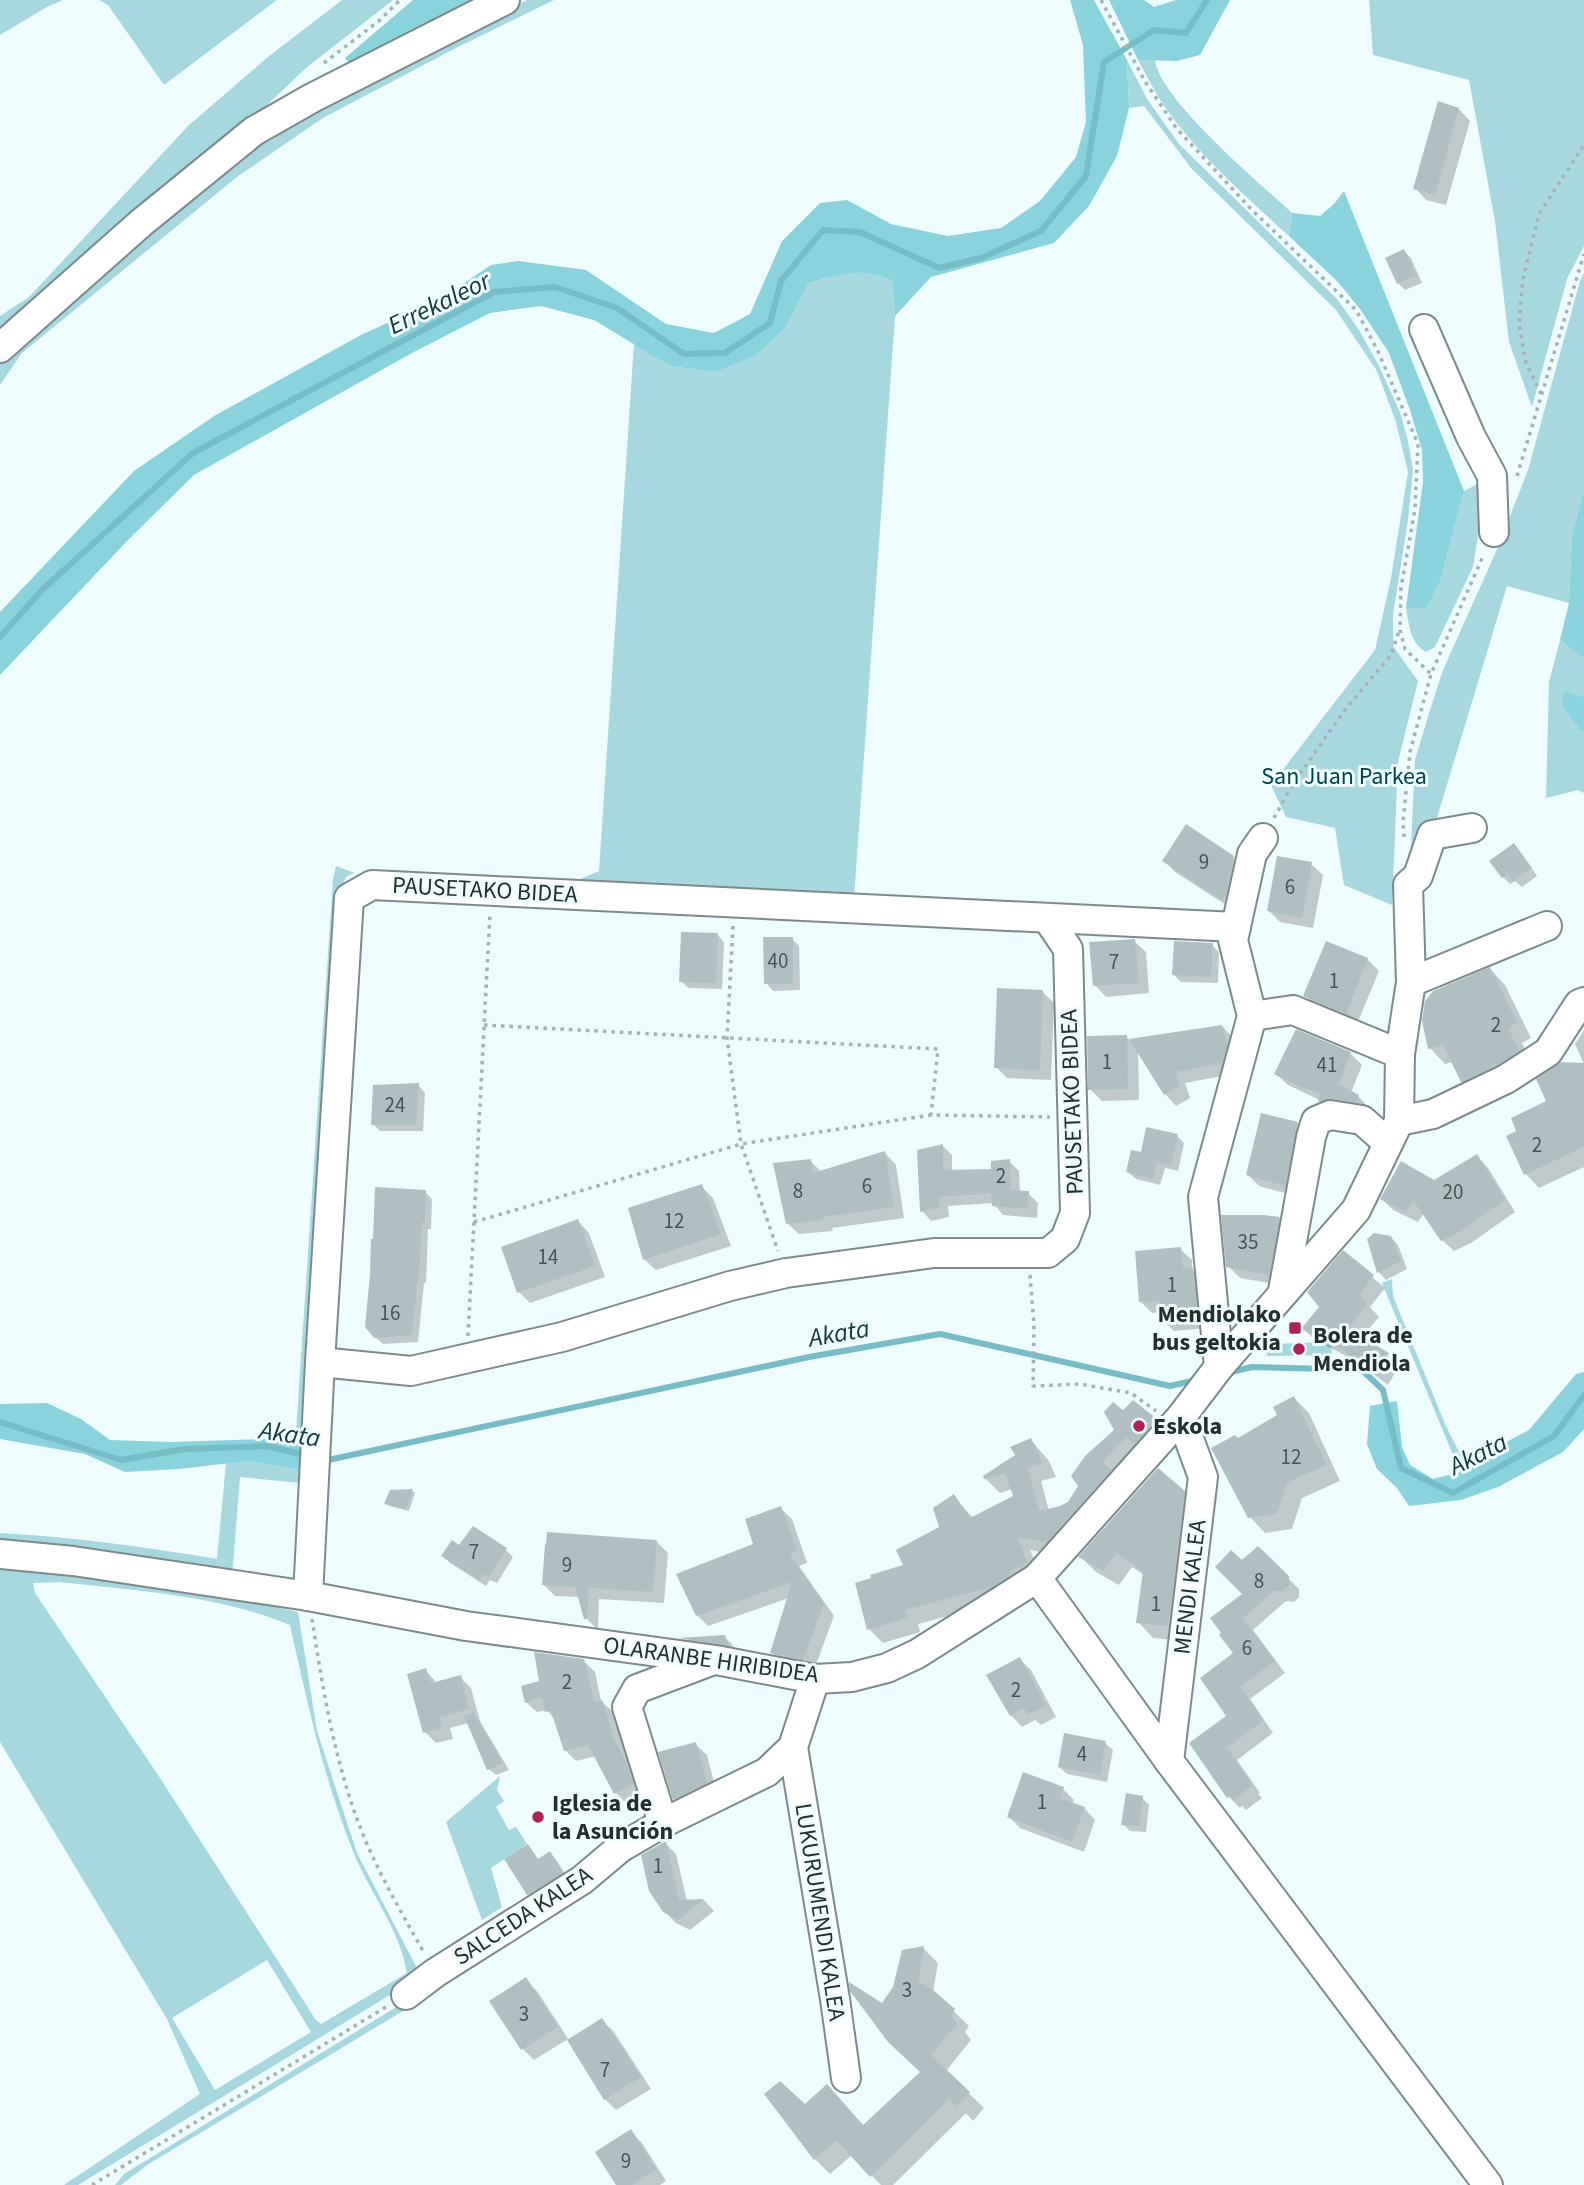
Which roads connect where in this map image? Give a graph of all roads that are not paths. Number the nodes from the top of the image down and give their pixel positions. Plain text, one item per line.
1 (505, 0) edge
2 (1424, 330) dead end
3 (0, 348) edge
4 (1494, 532) road end
5 (1472, 828) dead end
6 (1263, 838) road end
7 (1047, 918) junction
8 (1547, 926) dead end
9 (1236, 927) junction
10 (1410, 982) junction
11 (1584, 1002) edge
12 (1252, 1016) junction
13 (1400, 1054) junction
14 (1393, 1132) junction
15 (1282, 1293) junction
16 (320, 1362) junction
17 (1220, 1367) junction
18 (1178, 1421) junction
19 (0, 1554) edge
20 (1037, 1578) junction
21 (309, 1596) junction
22 (716, 1660) junction
23 (815, 1679) junction
24 (793, 1747) junction
25 (1169, 1761) junction
26 (663, 1823) junction
27 (406, 1995) road end
28 (846, 2078) dead end
29 (1488, 2185) edge

1 - 3 street
2 - 4 street
5 - 10 street
6 - 9 street
7 - 9 street, PAUSETAKO BIDEA
7 - 16 street, PAUSETAKO BIDEA
7 - 16 street, PAUSETAKO BIDEA
8 - 10 street
9 - 12 street
10 - 13 street
11 - 14 street
12 - 13 street
12 - 17 street
13 - 14 street
14 - 15 street, OLARANBE HIRIBIDEA
14 - 15 street
15 - 17 street, OLARANBE HIRIBIDEA
16 - 21 street, PAUSETAKO BIDEA
17 - 18 street, OLARANBE HIRIBIDEA
18 - 20 street, OLARANBE HIRIBIDEA
18 - 25 street, MENDI KALEA
19 - 21 street, OLARANBE HIRIBIDEA
20 - 23 street, OLARANBE HIRIBIDEA
20 - 25 street
21 - 22 street, OLARANBE HIRIBIDEA
22 - 23 street, OLARANBE HIRIBIDEA
22 - 26 street
23 - 24 street, SALCEDA KALEA
24 - 26 street, SALCEDA KALEA
24 - 28 street, LUKURUMENDI KALEA
25 - 29 street
26 - 27 street, SALCEDA KALEA

